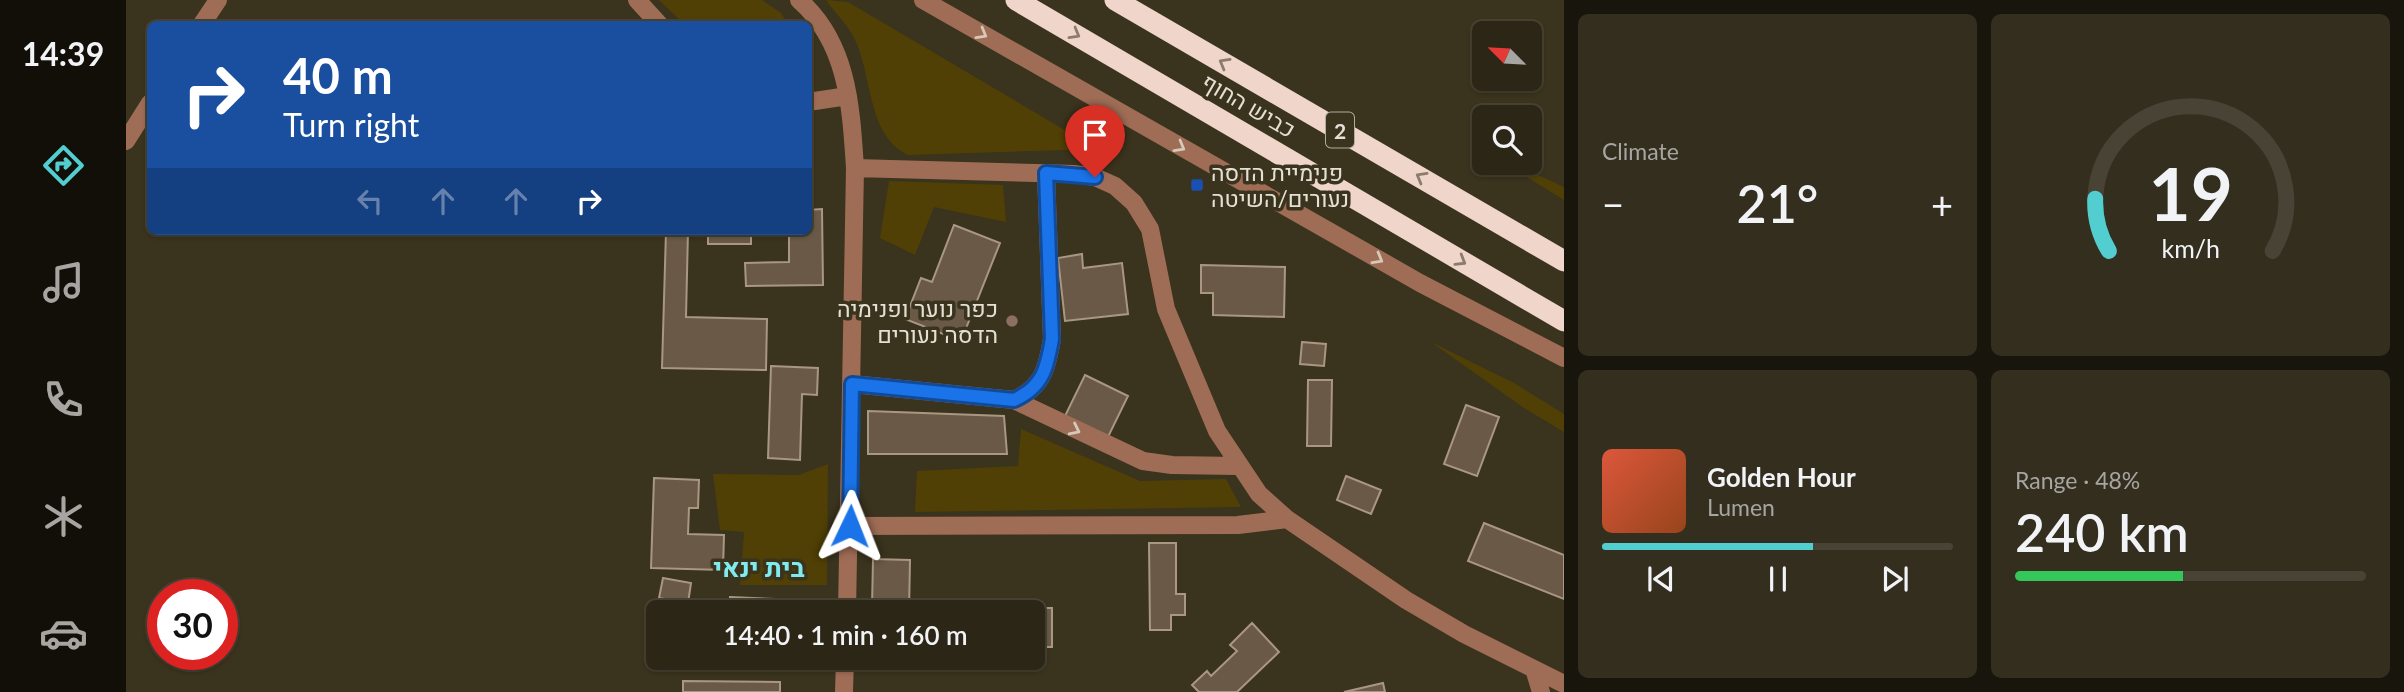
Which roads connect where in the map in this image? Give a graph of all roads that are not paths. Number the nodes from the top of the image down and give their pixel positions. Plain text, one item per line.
1 (218, 0) edge
2 (637, 0) edge
3 (799, 0) edge
4 (923, 0) edge
5 (1016, 0) edge
6 (1115, 0) edge
7 (204, 21) edge
8 (656, 21) edge
9 (848, 96) junction
10 (812, 101) edge
11 (147, 108) edge
12 (126, 141) edge
13 (855, 167) junction
14 (1046, 173) junction
15 (1564, 261) edge
16 (1564, 321) edge
17 (1564, 358) edge
18 (852, 384) junction
19 (1014, 400) junction
20 (1237, 466) junction
21 (1287, 519) junction
22 (850, 526) junction
23 (847, 600) edge
24 (1534, 669) junction
25 (845, 670) edge
26 (1564, 684) edge
27 (844, 692) edge
28 (1541, 692) edge

1 - 7 street
2 - 8 street
3 - 9 street
4 -> 17 street
5 -> 16 highway, כביש החוף / 2
15 -> 6 highway, כביש החוף / 2
9 - 10 street
9 - 13 street
11 - 12 street
13 - 14 street
13 - 18 street
14 - 19 street
14 - 20 street
18 - 19 street
18 - 22 street
19 -> 20 street
20 - 21 street
21 - 22 street
21 - 24 street
22 - 23 street
24 - 26 street
24 - 28 street
25 - 27 street

